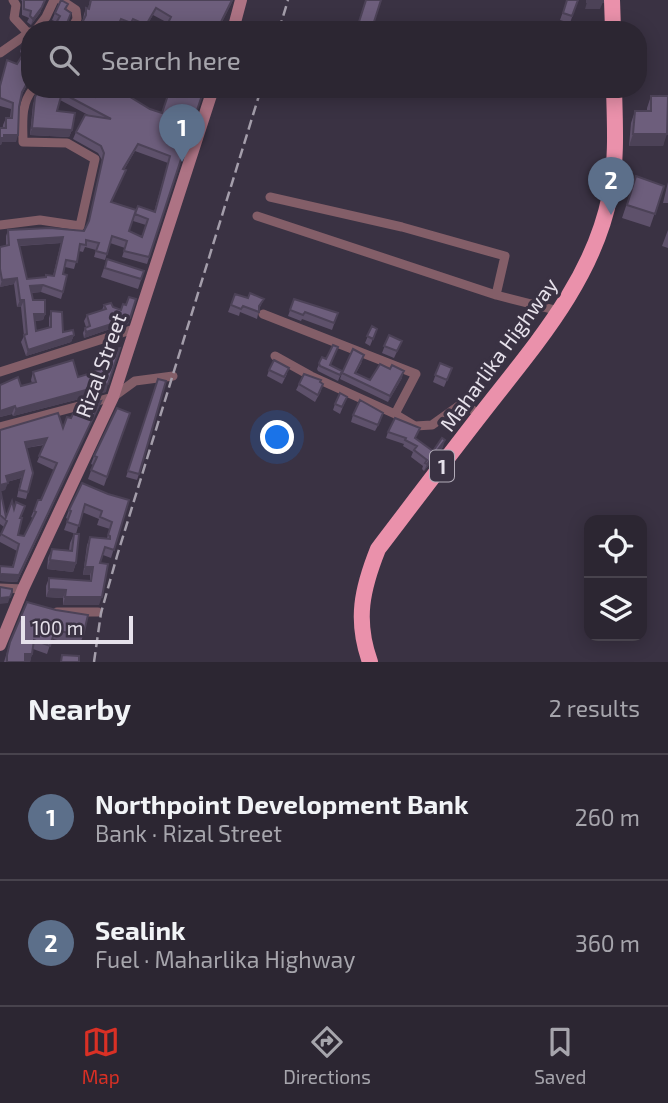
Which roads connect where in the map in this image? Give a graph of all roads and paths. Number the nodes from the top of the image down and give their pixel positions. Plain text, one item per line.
1 (13, 0) edge
2 (54, 0) edge
3 (61, 0) edge
4 (241, 0) edge
5 (612, 0) edge
6 (42, 21) edge
7 (75, 21) edge
8 (235, 21) edge
9 (613, 21) edge
10 (21, 23) edge
11 (21, 38) edge
12 (0, 53) edge
13 (26, 98) edge
14 (210, 98) edge
15 (614, 98) edge
16 (270, 197) dead end
17 (257, 216) dead end
18 (0, 225) edge
19 (496, 295) junction
20 (559, 311) junction
21 (263, 314) dead end
22 (134, 329) junction
23 (275, 356) dead end
24 (0, 372) edge
25 (173, 376) dead end
26 (113, 397) junction
27 (395, 414) junction
28 (481, 415) junction
29 (0, 427) edge
30 (0, 588) edge
31 (24, 598) junction
32 (43, 608) edge
33 (98, 612) dead end
34 (0, 645) edge
35 (370, 662) edge

1 - 10 street
2 - 6 street
3 - 7 street
4 - 8 street
5 - 9 highway
11 - 12 street
13 - 18 street
14 - 22 street, Rizal Street
15 - 20 highway, Maharlika Highway / 1
16 - 19 street
17 - 19 street
19 - 20 street
20 - 28 highway, Maharlika Highway / 1
21 - 27 street
22 - 24 street
22 - 26 street, Rizal Street
23 - 27 street
25 - 26 street
26 - 29 street
26 - 31 street, Rizal Street
27 - 28 street
28 - 35 highway, Maharlika Highway / 1
30 - 31 street
31 - 34 street, Rizal Street
32 - 33 street

